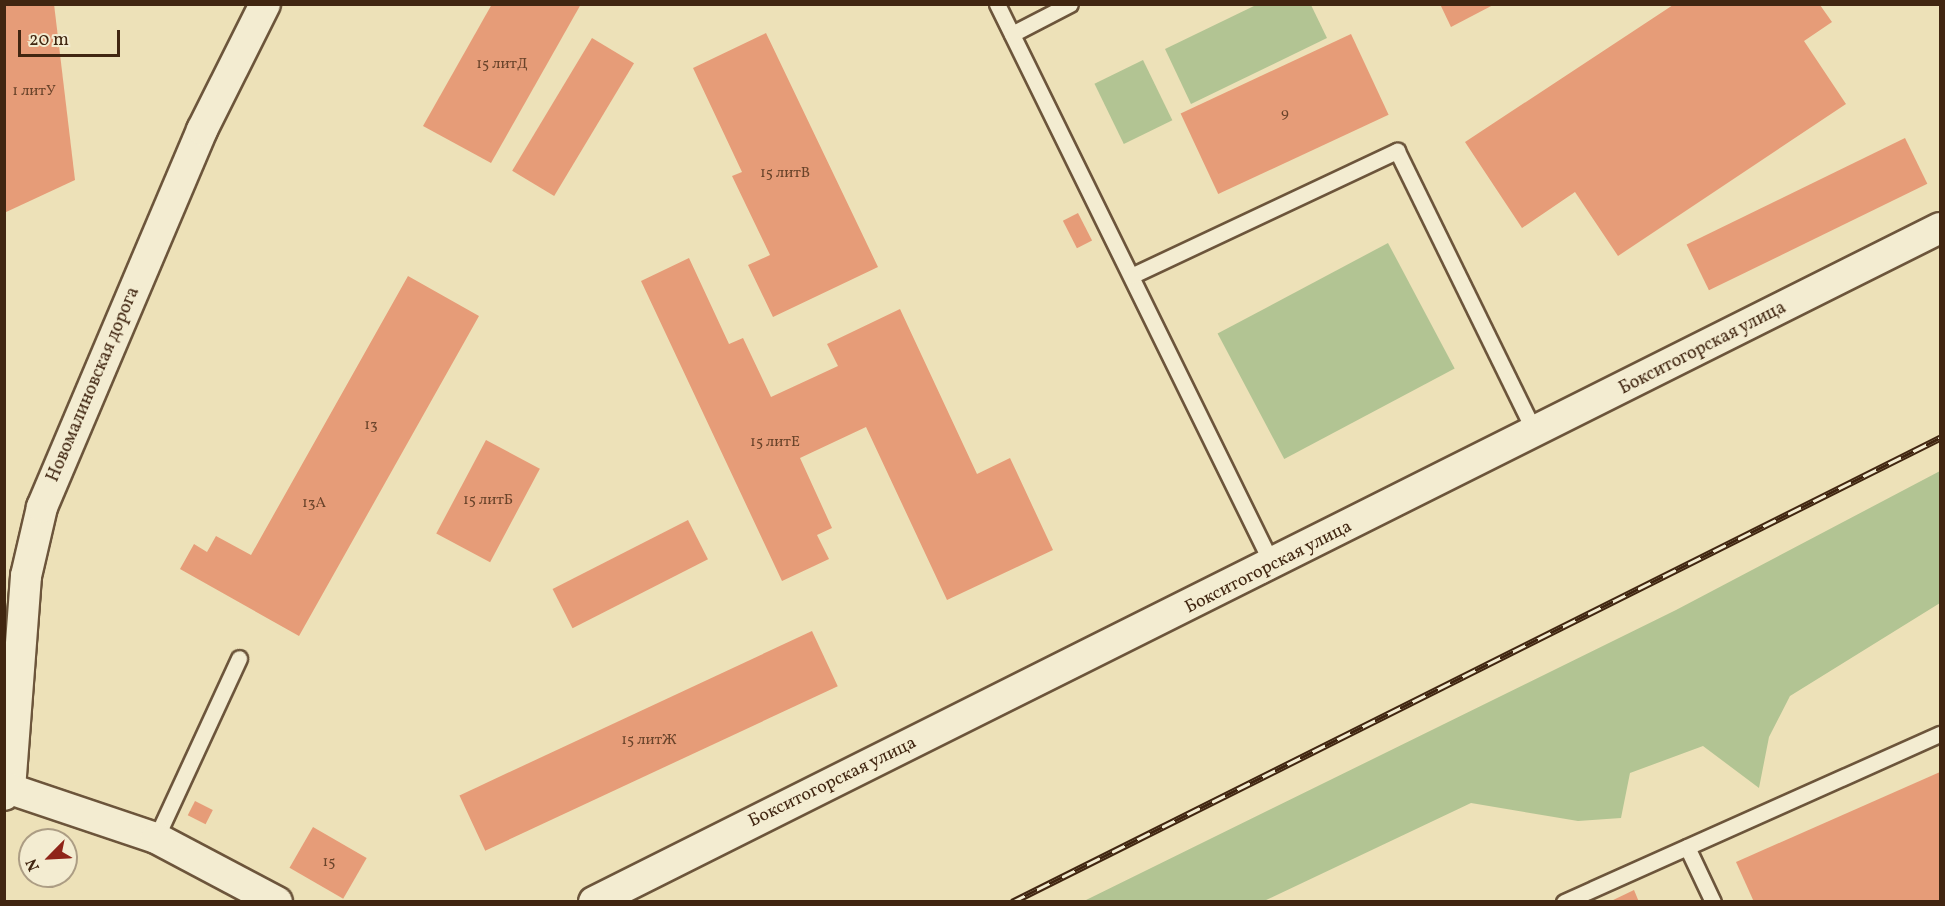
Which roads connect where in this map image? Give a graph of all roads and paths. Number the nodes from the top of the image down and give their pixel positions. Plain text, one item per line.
1 (266, 4) edge
2 (997, 4) edge
3 (1070, 4) edge
4 (1012, 34) junction
5 (1941, 228) edge
6 (1133, 275) junction
7 (1535, 433) junction
8 (1273, 566) junction
9 (239, 658) dead end
10 (1941, 734) edge
11 (7, 792) edge
12 (156, 838) junction
13 (1687, 847) junction
14 (277, 902) edge
15 (594, 902) edge
16 (1564, 902) edge
17 (1713, 902) edge

1 - 11 street, Новомалиновская дорога
2 - 4 lane
3 - 4 lane
4 - 6 lane
5 - 7 street, Бокситогорская улица
6 - 7 lane
6 - 8 lane
7 - 8 street, Бокситогорская улица
8 - 15 street, Бокситогорская улица
9 - 12 lane
10 - 13 lane
11 - 12 street
12 - 14 street
13 - 16 lane
13 - 17 lane

